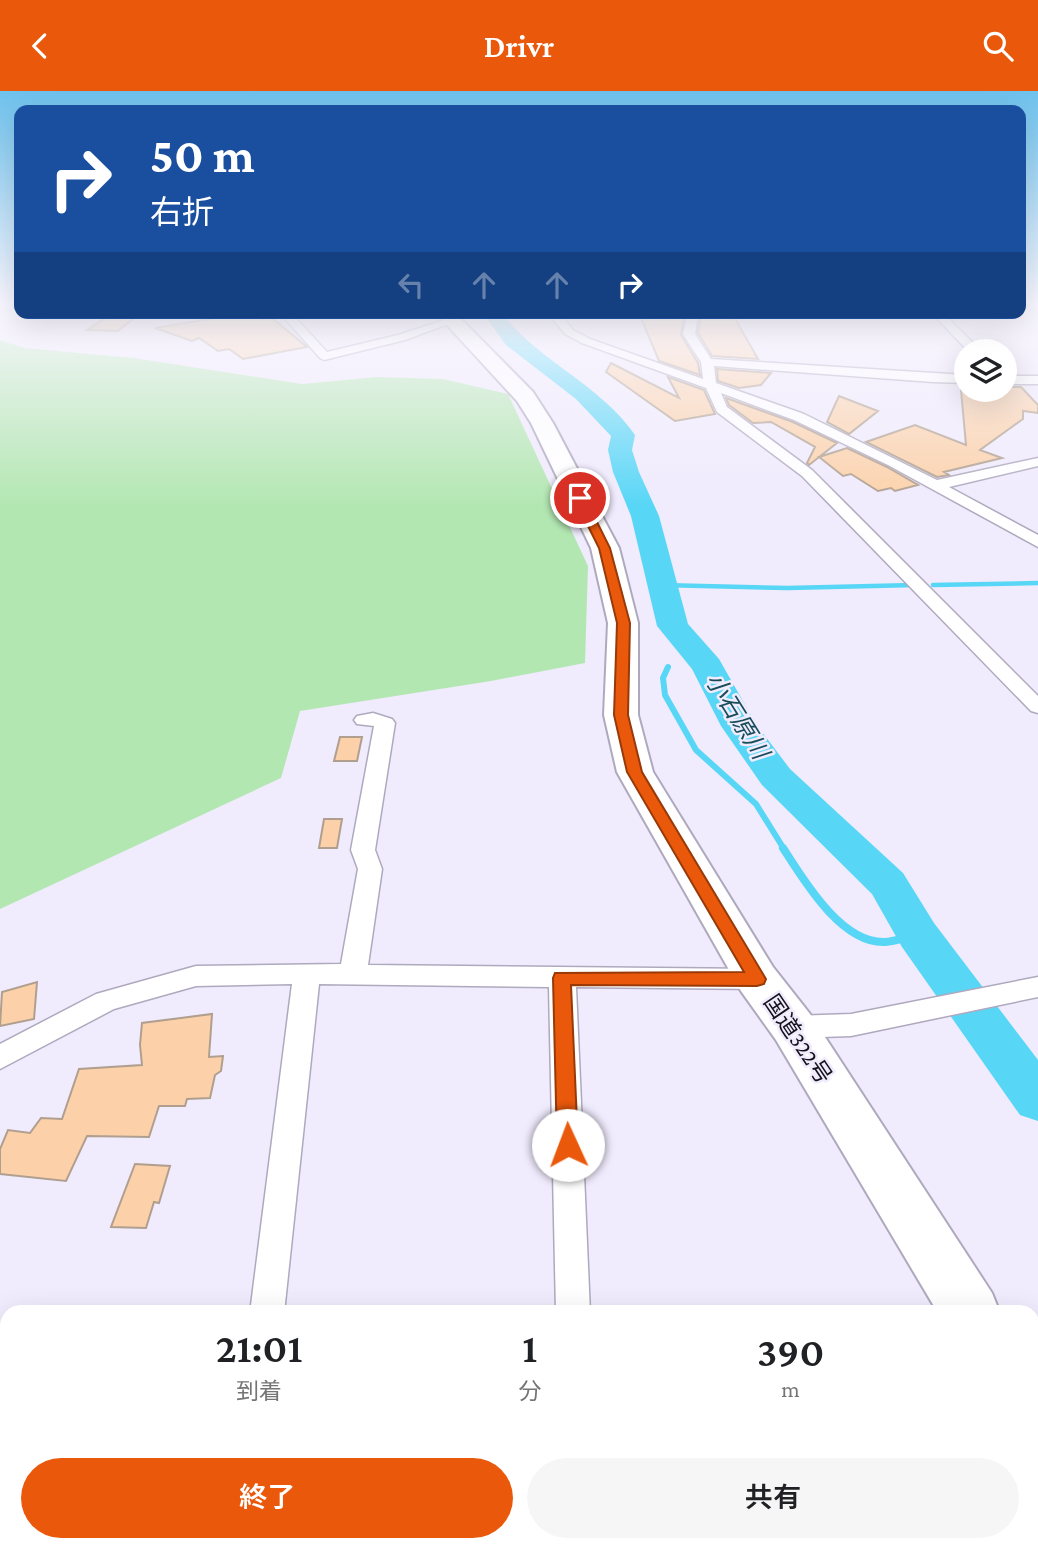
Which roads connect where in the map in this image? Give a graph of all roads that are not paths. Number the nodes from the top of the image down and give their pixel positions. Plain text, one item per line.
1 (498, 369) edge
2 (667, 369) edge
3 (707, 369) edge
4 (816, 369) edge
5 (954, 379) edge
6 (1017, 380) edge
7 (1038, 380) edge
8 (710, 384) junction
9 (1038, 462) edge
10 (936, 485) junction
11 (1038, 542) edge
12 (1011, 680) junction
13 (1038, 680) edge
14 (1038, 707) edge
15 (363, 720) dead end
16 (307, 974) junction
17 (353, 974) junction
18 (562, 978) junction
19 (757, 979) junction
20 (1038, 987) edge
21 (793, 1027) junction
22 (0, 1057) edge
23 (268, 1305) edge
24 (573, 1305) edge
25 (966, 1305) edge

1 - 19 highway, 国道322号
2 - 8 street
3 - 8 street
4 - 5 street
6 - 7 street
8 - 10 street
8 - 12 street
9 - 10 street
10 - 11 street
12 - 13 street
12 - 14 street
15 - 17 street
16 - 17 street
16 - 22 street
16 - 23 street
17 - 18 street
18 - 19 street
18 - 24 street
19 - 21 highway, 国道322号
20 - 21 street
21 - 25 highway, 国道322号

